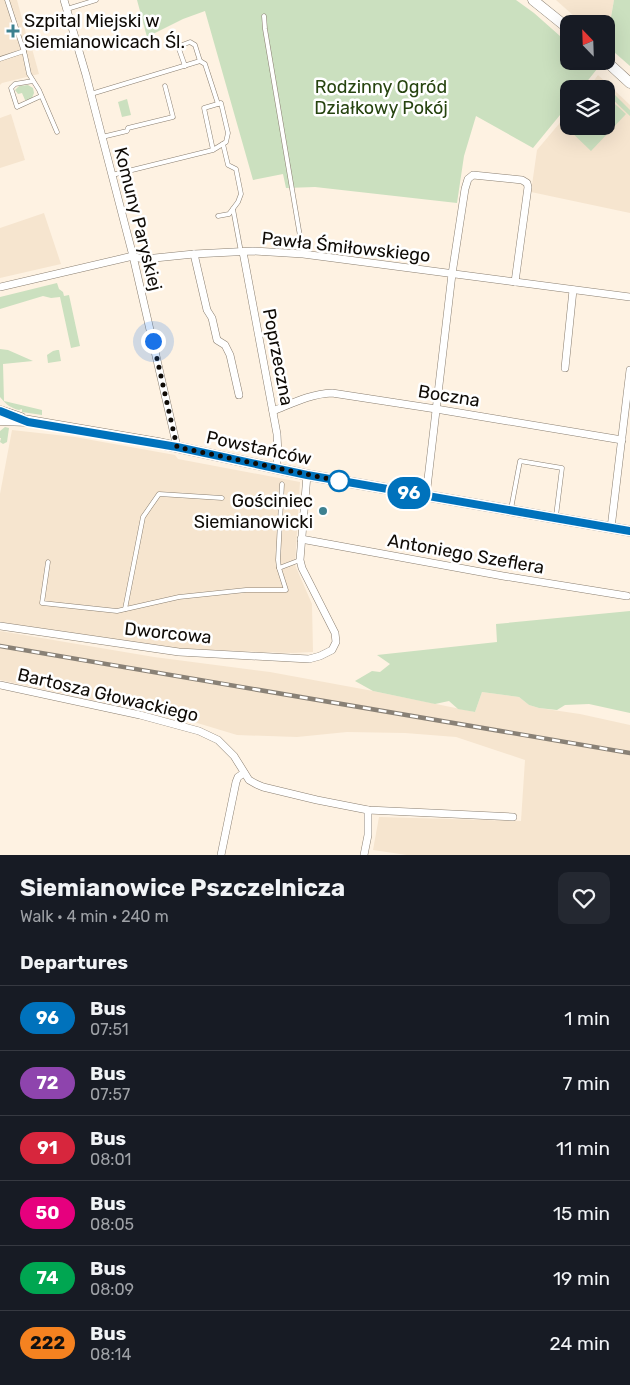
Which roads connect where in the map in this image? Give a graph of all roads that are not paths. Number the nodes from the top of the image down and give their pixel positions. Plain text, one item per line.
1 (7, 0) edge
2 (64, 0) edge
3 (96, 0) edge
4 (533, 0) edge
5 (67, 9) junction
6 (264, 16) dead end
7 (560, 22) edge
8 (24, 51) junction
9 (0, 59) edge
10 (200, 61) junction
11 (185, 66) junction
12 (615, 69) edge
13 (33, 80) junction
14 (630, 83) edge
15 (165, 86) dead end
16 (91, 94) junction
17 (41, 96) junction
18 (218, 104) junction
19 (57, 132) dead end
20 (102, 137) junction
21 (223, 144) junction
22 (213, 150) junction
23 (112, 175) junction
24 (233, 209) junction
25 (218, 216) dead end
26 (242, 252) junction
27 (194, 254) junction
28 (303, 254) junction
29 (133, 256) junction
30 (452, 274) junction
31 (515, 282) junction
32 (0, 287) edge
33 (573, 290) junction
34 (630, 297) edge
35 (565, 368) dead end
36 (630, 370) edge
37 (239, 395) dead end
38 (436, 409) junction
39 (0, 411) edge
40 (273, 411) junction
41 (0, 420) edge
42 (28, 422) junction
43 (622, 440) junction
44 (177, 447) junction
45 (276, 468) junction
46 (307, 475) junction
47 (282, 484) dead end
48 (426, 496) junction
49 (222, 498) dead end
50 (510, 510) junction
51 (555, 518) junction
52 (611, 528) junction
53 (630, 531) edge
54 (301, 539) junction
55 (300, 560) junction
56 (48, 562) dead end
57 (279, 568) junction
58 (627, 596) dead end
59 (125, 609) junction
60 (0, 626) edge
61 (0, 685) edge
62 (244, 773) junction
63 (368, 810) junction
64 (513, 817) dead end
65 (221, 855) edge
66 (364, 855) edge

1 - 8 lane
2 - 5 street, Komuny Paryskiej
3 - 5 lane
4 - 7 street
5 - 16 street, Komuny Paryskiej
6 - 28 lane
8 - 9 lane
8 - 13 lane
10 - 11 lane
10 - 11 lane
10 - 18 lane
11 - 16 lane
12 - 14 street
13 - 17 lane
13 - 17 lane
15 - 20 lane
16 - 20 street, Komuny Paryskiej
17 - 19 lane
18 - 21 lane
18 - 22 lane
20 - 23 street, Komuny Paryskiej
21 - 22 lane
21 - 24 lane
22 - 23 lane
23 - 29 street, Komuny Paryskiej
24 - 25 lane
24 - 26 lane
26 - 27 street, Pawła Śmiłowskiego
26 - 28 street, Pawła Śmiłowskiego
26 - 40 street, Poprzeczna
27 - 29 street, Pawła Śmiłowskiego
27 - 37 street
28 - 30 street, Pawła Śmiłowskiego
29 - 32 street, Pawła Śmiłowskiego
29 - 44 street, Komuny Paryskiej
30 - 31 street, Pawła Śmiłowskiego
30 - 31 street
30 - 38 street
31 - 33 street, Pawła Śmiłowskiego
33 - 34 street, Pawła Śmiłowskiego
33 - 35 street
36 - 43 street
38 - 40 street, Boczna
38 - 43 street, Boczna
38 - 48 street
39 - 42 street, Powstańców
40 - 45 street, Poprzeczna
41 - 42 street, Powstańców
42 - 44 street, Powstańców
43 - 52 street
44 - 45 street, Powstańców
45 - 46 street, Powstańców
46 - 48 street, Powstańców
46 - 54 street
47 - 57 lane
48 - 50 street, Powstańców
49 - 59 lane
50 - 51 street, Powstańców
50 - 51 lane
51 - 52 street, Powstańców
52 - 53 street, Powstańców
54 - 55 street
54 - 58 street, Antoniego Szeflera
55 - 57 lane
55 - 60 street, Dworcowa
56 - 59 lane
57 - 59 lane
61 - 62 street, Bartosza Głowackiego
62 - 63 street, Bartosza Głowackiego
62 - 65 street
63 - 64 street, Bartosza Głowackiego
63 - 66 street

